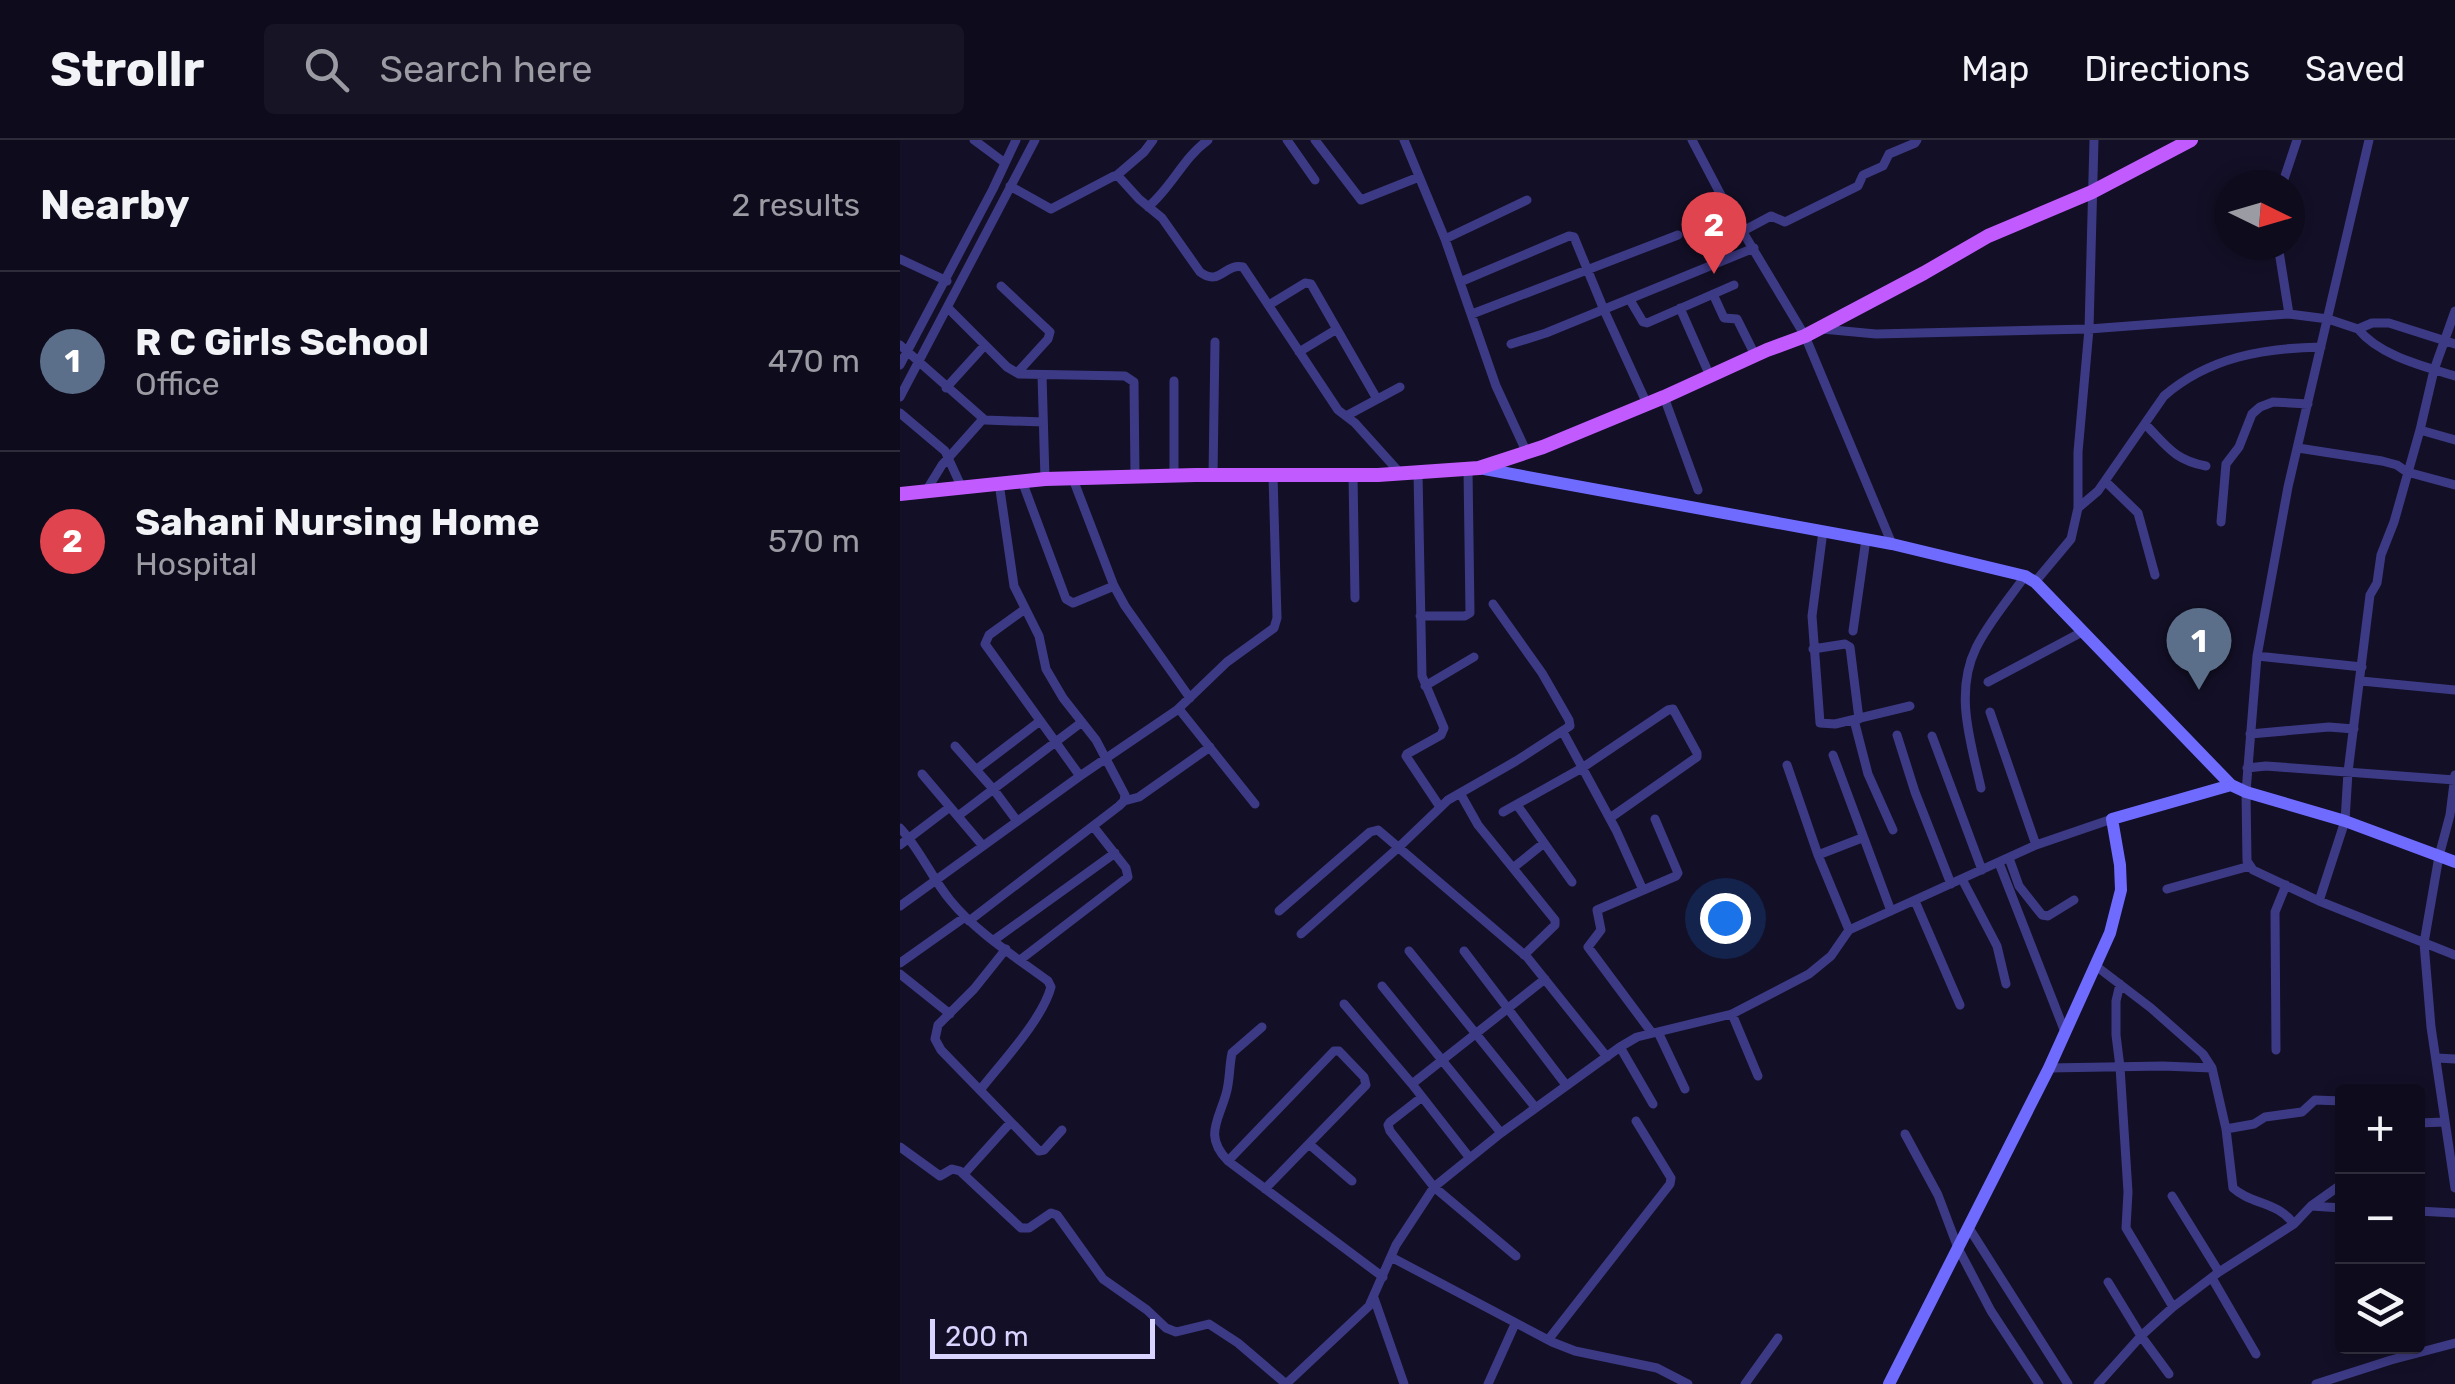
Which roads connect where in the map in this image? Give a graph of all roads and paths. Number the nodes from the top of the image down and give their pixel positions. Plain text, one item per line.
1 (974, 140) edge
2 (1016, 140) edge
3 (1035, 140) edge
4 (1153, 140) edge
5 (1208, 140) edge
6 (1287, 140) edge
7 (1315, 140) edge
8 (1404, 140) edge
9 (1692, 140) edge
10 (1917, 140) edge
11 (2094, 140) edge
12 (2296, 140) edge
13 (2369, 140) edge
14 (2183, 142) edge
15 (1005, 163) junction
16 (2287, 170) edge
17 (1116, 176) junction
18 (1419, 177) junction
19 (1315, 180) dead end
20 (1010, 186) junction
21 (2092, 192) junction
22 (1527, 200) dead end
23 (1148, 207) junction
24 (1743, 231) junction
25 (1678, 235) dead end
26 (1445, 238) junction
27 (1754, 248) junction
28 (900, 259) edge
29 (2280, 260) edge
30 (1588, 271) junction
31 (1460, 282) junction
32 (951, 283) junction
33 (1734, 285) dead end
34 (1001, 286) dead end
35 (1712, 294) junction
36 (1630, 300) junction
37 (1270, 306) junction
38 (948, 308) junction
39 (1680, 308) junction
40 (1604, 310) junction
41 (2455, 311) edge
42 (1472, 314) junction
43 (2289, 314) junction
44 (2328, 319) junction
45 (1337, 329) junction
46 (1820, 329) junction
47 (2089, 329) junction
48 (2358, 330) junction
49 (1805, 336) junction
50 (1215, 342) dead end
51 (2450, 342) edge
52 (1511, 344) dead end
53 (986, 345) junction
54 (2321, 347) junction
55 (1299, 352) junction
56 (911, 354) edge
57 (1756, 356) junction
58 (900, 365) edge
59 (2434, 370) junction
60 (1017, 373) junction
61 (1042, 376) junction
62 (1710, 376) junction
63 (2455, 376) edge
64 (1174, 382) dead end
65 (1400, 387) dead end
66 (946, 388) junction
67 (900, 397) edge
68 (1664, 397) junction
69 (1376, 400) junction
70 (1647, 404) junction
71 (2308, 404) junction
72 (900, 413) edge
73 (1346, 416) junction
74 (982, 419) junction
75 (1043, 422) junction
76 (2145, 424) junction
77 (2420, 430) junction
78 (2455, 440) edge
79 (2298, 448) junction
80 (1527, 453) junction
81 (948, 456) junction
82 (2206, 466) dead end
83 (1474, 469) junction
84 (1418, 472) junction
85 (2406, 472) junction
86 (1400, 473) junction
87 (1213, 475) junction
88 (1273, 475) junction
89 (1353, 475) junction
90 (1135, 476) junction
91 (1174, 476) junction
92 (1044, 479) junction
93 (1072, 479) junction
94 (1022, 481) junction
95 (2105, 481) junction
96 (999, 484) junction
97 (2455, 485) edge
98 (961, 486) junction
99 (1698, 490) dead end
100 (926, 491) junction
101 (900, 494) edge
102 (2078, 508) junction
103 (2220, 522) dead end
104 (1823, 531) junction
105 (1866, 539) junction
106 (1892, 544) junction
107 (2155, 576) dead end
108 (2030, 579) junction
109 (1114, 586) junction
110 (1354, 598) dead end
111 (1493, 604) dead end
112 (1025, 609) junction
113 (1420, 616) junction
114 (1853, 631) dead end
115 (2082, 632) junction
116 (1813, 649) junction
117 (2258, 656) junction
118 (1474, 657) dead end
119 (2362, 667) junction
120 (2361, 681) junction
121 (1988, 682) dead end
122 (1425, 686) junction
123 (2455, 690) edge
124 (1190, 698) junction
125 (1910, 706) dead end
126 (1179, 708) junction
127 (1990, 712) dead end
128 (1856, 719) junction
129 (1040, 720) junction
130 (1082, 722) junction
131 (2354, 730) junction
132 (1563, 732) junction
133 (2250, 734) junction
134 (1897, 735) dead end
135 (1932, 736) dead end
136 (1056, 742) junction
137 (955, 746) dead end
138 (1210, 747) junction
139 (1833, 755) dead end
140 (1106, 759) junction
141 (1787, 764) dead end
142 (1582, 768) junction
143 (2247, 768) junction
144 (976, 770) junction
145 (2348, 772) junction
146 (922, 774) dead end
147 (1080, 776) junction
148 (2455, 779) edge
149 (2231, 784) junction
150 (1981, 788) dead end
151 (994, 790) junction
152 (2246, 792) junction
153 (1460, 793) junction
154 (1124, 800) junction
155 (1255, 804) dead end
156 (1517, 805) junction
157 (950, 807) junction
158 (1440, 807) junction
159 (1503, 812) dead end
160 (958, 816) junction
161 (2452, 816) edge
162 (1610, 818) junction
163 (1655, 819) dead end
164 (2112, 819) junction
165 (1017, 821) junction
166 (2345, 821) junction
167 (1093, 826) junction
168 (900, 828) edge
169 (1893, 830) dead end
170 (910, 838) junction
171 (1862, 838) junction
172 (1544, 843) junction
173 (900, 845) edge
174 (2036, 845) junction
175 (983, 846) junction
176 (1399, 848) junction
177 (1115, 853) junction
178 (1818, 856) junction
179 (2438, 856) junction
180 (2004, 861) junction
181 (2455, 862) edge
182 (2250, 866) junction
183 (1512, 868) junction
184 (1982, 870) junction
185 (1962, 879) junction
186 (936, 880) junction
187 (1572, 882) dead end
188 (1951, 884) junction
189 (2286, 885) junction
190 (2166, 888) dead end
191 (1643, 890) junction
192 (2074, 900) dead end
193 (1915, 901) junction
194 (2319, 901) junction
195 (900, 906) edge
196 (1279, 911) dead end
197 (1891, 911) junction
198 (967, 919) junction
199 (1849, 930) junction
200 (1300, 934) dead end
201 (994, 940) junction
202 (2424, 943) junction
203 (1006, 949) junction
204 (1409, 951) dead end
205 (1464, 951) dead end
206 (2455, 955) edge
207 (1524, 956) junction
208 (1020, 960) junction
209 (900, 963) edge
210 (2096, 966) junction
211 (900, 974) edge
212 (1545, 979) junction
213 (2006, 984) dead end
214 (2120, 984) junction
215 (1382, 986) dead end
216 (1344, 1004) dead end
217 (1960, 1006) dead end
218 (1508, 1010) junction
219 (950, 1014) junction
220 (1732, 1014) junction
221 (1262, 1027) dead end
222 (2066, 1032) junction
223 (1477, 1033) junction
224 (1655, 1033) junction
225 (1620, 1047) junction
226 (2276, 1050) dead end
227 (1607, 1056) junction
228 (2438, 1058) junction
229 (2455, 1059) edge
230 (1441, 1062) junction
231 (2120, 1067) junction
232 (2050, 1068) junction
233 (2212, 1068) junction
234 (1758, 1076) dead end
235 (1412, 1084) junction
236 (1566, 1085) junction
237 (980, 1089) junction
238 (1685, 1089) dead end
239 (1422, 1097) junction
240 (2335, 1101) edge
241 (1653, 1104) dead end
242 (1535, 1107) junction
243 (1010, 1122) junction
244 (1636, 1122) dead end
245 (2445, 1122) junction
246 (2425, 1123) edge
247 (2226, 1129) junction
248 (1062, 1130) dead end
249 (1501, 1133) junction
250 (1905, 1134) dead end
251 (1309, 1144) junction
252 (900, 1147) edge
253 (1469, 1157) junction
254 (1228, 1162) junction
255 (964, 1174) junction
256 (1352, 1181) dead end
257 (1434, 1187) junction
258 (2455, 1188) edge
259 (2335, 1189) edge
260 (1265, 1190) junction
261 (2172, 1196) dead end
262 (2312, 1206) junction
263 (2335, 1208) edge
264 (2425, 1211) edge
265 (2455, 1212) edge
266 (2294, 1224) junction
267 (1968, 1228) junction
268 (1958, 1248) junction
269 (1516, 1256) dead end
270 (1391, 1257) junction
271 (2216, 1275) junction
272 (1383, 1277) junction
273 (2108, 1282) dead end
274 (1374, 1298) junction
275 (2172, 1307) junction
276 (1515, 1324) junction
277 (2142, 1336) junction
278 (1778, 1338) dead end
279 (1548, 1340) junction
280 (2455, 1343) edge
281 (2256, 1354) dead end
282 (2169, 1374) dead end
283 (1404, 1384) edge
284 (1488, 1384) edge
285 (1688, 1384) edge
286 (1745, 1384) edge
287 (1889, 1384) edge
288 (2039, 1384) edge
289 (2068, 1384) edge
290 (2098, 1384) edge
291 (2316, 1384) edge

1 - 15 street
2 - 15 street
3 - 20 street
4 - 17 street
5 - 23 street
6 - 19 street
7 - 18 street
8 - 18 street
9 - 24 street
10 - 24 street
11 - 21 street
12 - 16 street
13 - 44 street
14 - 21 main road
15 - 32 street
17 - 20 street
17 - 23 street
18 - 26 street
20 - 32 street
21 - 46 main road
21 - 47 street
22 - 26 street
23 - 37 street
24 - 27 street
25 - 30 street
26 - 31 street
27 - 36 street
27 - 49 street
28 - 32 street
29 - 43 street
30 - 31 street
30 - 40 street
30 - 42 street
31 - 42 street
32 - 38 street
32 - 56 street
33 - 35 street
34 - 60 street
35 - 39 street
35 - 57 street
36 - 39 street
36 - 40 street
37 - 45 street
37 - 55 street
38 - 53 street
38 - 56 street
39 - 62 street
40 - 52 street
40 - 70 street
41 - 51 street
42 - 80 street
43 - 44 street
43 - 47 street
44 - 48 street
44 - 54 street
45 - 55 street
45 - 69 street
46 - 47 street
46 - 49 main road
47 - 102 street
48 - 51 street
48 - 59 street
49 - 57 main road
49 - 106 street
50 - 87 street
51 - 59 street
53 - 60 street
53 - 66 street
54 - 71 street
54 - 76 street
55 - 73 street
56 - 58 street
56 - 66 street
56 - 67 street
57 - 62 main road
59 - 63 street
59 - 77 street
60 - 61 street
61 - 75 street
61 - 90 street
62 - 68 main road
64 - 91 street
65 - 69 street
66 - 74 street
68 - 70 main road
68 - 99 street
69 - 73 street
70 - 80 main road
71 - 79 street
71 - 103 street
72 - 81 street
73 - 86 street
74 - 75 street
74 - 81 street
75 - 92 street
76 - 82 street
76 - 95 street
77 - 78 street
77 - 85 street
79 - 85 street
79 - 117 street
80 - 83 main road
81 - 98 street
81 - 100 street
83 - 84 main road
83 - 104 street
83 - 113 street
84 - 86 main road
84 - 113 street
85 - 97 street
85 - 119 street
86 - 89 main road
87 - 88 main road
87 - 91 main road
88 - 89 main road
88 - 124 street
89 - 110 street
90 - 91 main road
90 - 93 main road
92 - 93 main road
92 - 94 main road
93 - 109 street
94 - 96 main road
94 - 109 street
95 - 102 street
95 - 107 street
96 - 98 main road
96 - 112 street
98 - 100 main road
100 - 101 main road
102 - 108 street
104 - 105 street
104 - 116 street
105 - 106 street
105 - 114 street
106 - 108 street
108 - 115 street
108 - 150 street
109 - 124 street
111 - 132 street
112 - 129 street
112 - 130 street
113 - 122 street
115 - 121 street
115 - 149 street
116 - 128 street
116 - 128 street
117 - 119 street
117 - 133 street
118 - 122 street
119 - 120 street
120 - 123 street
120 - 131 street
122 - 158 street
124 - 126 street
125 - 128 street
126 - 138 street
126 - 140 street
127 - 174 street
128 - 169 street
129 - 136 street
129 - 144 street
130 - 136 street
130 - 140 street
131 - 133 street
131 - 145 street
132 - 142 street
132 - 153 street
133 - 143 street
134 - 188 street
135 - 184 street
136 - 147 street
136 - 151 street
137 - 144 street
138 - 154 street
138 - 155 street
139 - 171 street
140 - 147 street
140 - 154 street
141 - 178 street
142 - 156 street
142 - 162 street
142 - 162 street
143 - 145 street
143 - 152 street
144 - 151 street
145 - 148 street
145 - 166 street
146 - 157 street
147 - 165 street
148 - 161 street
149 - 152 street
149 - 164 street
151 - 160 street
151 - 165 street
152 - 166 street
152 - 182 street
153 - 158 street
153 - 183 street
154 - 167 street
156 - 159 street
156 - 172 street
157 - 160 street
157 - 170 street
158 - 176 street
160 - 175 street
161 - 179 street
162 - 191 street
163 - 191 street
164 - 174 street
164 - 210 street
165 - 175 street
166 - 179 street
166 - 194 street
167 - 177 street
167 - 198 street
168 - 170 street
170 - 173 street
170 - 186 street
171 - 178 street
171 - 197 street
172 - 183 street
172 - 187 street
174 - 180 street
175 - 186 street
176 - 196 street
176 - 200 street
176 - 207 street
177 - 201 street
177 - 208 street
178 - 199 street
179 - 181 street
179 - 202 street
180 - 184 street
180 - 192 street
180 - 222 street
182 - 189 street
182 - 190 street
183 - 207 street
184 - 185 street
185 - 188 street
185 - 213 street
186 - 195 street
186 - 198 street
188 - 193 street
189 - 194 street
189 - 226 street
191 - 224 street
193 - 197 street
193 - 217 street
194 - 202 street
197 - 199 street
198 - 201 street
198 - 209 street
199 - 220 street
201 - 203 street
202 - 206 street
202 - 228 street
203 - 208 street
203 - 219 street
204 - 223 street
205 - 218 street
207 - 212 street
208 - 237 street
210 - 214 street
210 - 222 street
211 - 219 street
212 - 218 street
212 - 227 street
214 - 231 street
214 - 233 street
215 - 230 street
216 - 235 street
218 - 223 street
218 - 236 street
219 - 237 street
220 - 224 street
220 - 234 street
221 - 254 street
222 - 232 street
223 - 230 street
223 - 242 street
224 - 225 street
224 - 238 street
225 - 227 street
225 - 241 street
227 - 236 street
228 - 229 street
228 - 245 street
230 - 235 street
230 - 249 street
231 - 232 street
231 - 233 street
231 - 275 street
232 - 267 street
233 - 247 street
235 - 239 street
236 - 242 street
237 - 243 street
239 - 253 street
239 - 257 street
240 - 247 street
242 - 249 street
243 - 248 street
243 - 255 street
244 - 279 street
245 - 246 street
245 - 258 street
247 - 266 street
249 - 253 street
250 - 268 street
251 - 254 street
251 - 256 street
251 - 260 street
252 - 255 street
253 - 257 street
254 - 260 street
255 - 274 street
257 - 269 street
257 - 270 street
259 - 262 street
260 - 272 street
261 - 271 street
262 - 263 street
262 - 266 street
264 - 265 street
266 - 271 street
267 - 268 street
267 - 289 street
268 - 287 street
268 - 288 street
270 - 272 street
270 - 276 street
271 - 275 street
271 - 281 street
272 - 274 street
273 - 277 street
274 - 283 street
275 - 277 street
276 - 279 street
276 - 284 street
277 - 282 street
277 - 290 street
278 - 286 street
279 - 285 street
280 - 291 street

